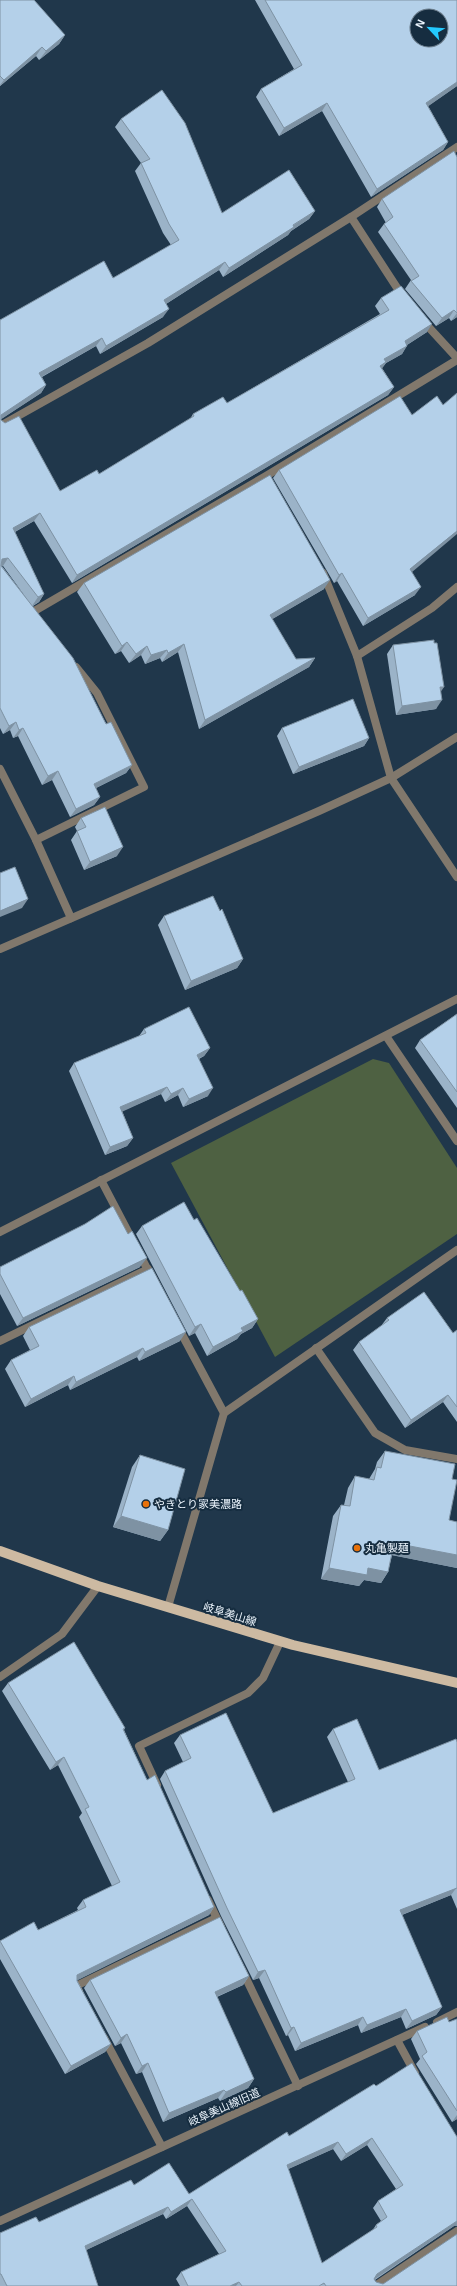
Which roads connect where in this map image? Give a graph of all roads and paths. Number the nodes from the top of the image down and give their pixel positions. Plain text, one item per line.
1 (457, 147) edge
2 (351, 217) junction
3 (407, 302) edge
4 (417, 314) edge
5 (457, 359) edge
6 (0, 426) edge
7 (318, 565) edge
8 (457, 587) edge
9 (31, 613) edge
10 (357, 656) junction
11 (71, 662) edge
12 (457, 737) edge
13 (0, 769) edge
14 (391, 778) junction
15 (36, 840) junction
16 (457, 877) edge
17 (71, 918) junction
18 (0, 949) edge
19 (457, 1000) edge
20 (386, 1036) junction
21 (457, 1141) edge
22 (101, 1180) junction
23 (0, 1232) edge
24 (457, 1250) edge
25 (148, 1269) junction
26 (155, 1283) edge
27 (173, 1317) edge
28 (0, 1341) edge
29 (316, 1348) junction
30 (224, 1413) junction
31 (457, 1459) edge
32 (0, 1552) edge
33 (98, 1586) junction
34 (168, 1607) junction
35 (280, 1642) junction
36 (0, 1677) edge
37 (457, 1683) edge
38 (161, 1796) edge
39 (203, 1889) edge
40 (216, 1918) junction
41 (223, 1932) edge
42 (236, 1960) edge
43 (84, 2000) edge
44 (457, 2012) edge
45 (98, 2028) edge
46 (397, 2040) junction
47 (419, 2080) edge
48 (298, 2086) junction
49 (162, 2147) junction
50 (0, 2221) edge
51 (457, 2231) edge
52 (375, 2286) edge

1 - 2 street
2 - 3 street
2 - 6 street
4 - 5 street
5 - 9 street
7 - 10 street
8 - 10 street
10 - 14 street
11 - 15 street
12 - 14 street
13 - 15 street
14 - 16 street
14 - 17 street
15 - 17 street
17 - 18 street
19 - 20 street
20 - 21 street
20 - 22 street
22 - 23 street
22 - 25 street
24 - 29 street
25 - 26 street
25 - 28 street
27 - 30 street
29 - 30 street
29 - 31 street
30 - 34 street
32 - 33 main road, 岐阜美山線
33 - 34 main road, 岐阜美山線
33 - 36 street
34 - 35 main road, 岐阜美山線
35 - 37 main road, 岐阜美山線
35 - 38 street
39 - 40 street
40 - 41 street
40 - 43 street
42 - 48 street
44 - 46 street, 岐阜美山線旧道
45 - 49 street
46 - 47 street
46 - 48 street, 岐阜美山線旧道
48 - 49 street, 岐阜美山線旧道
49 - 50 street, 岐阜美山線旧道
51 - 52 street

